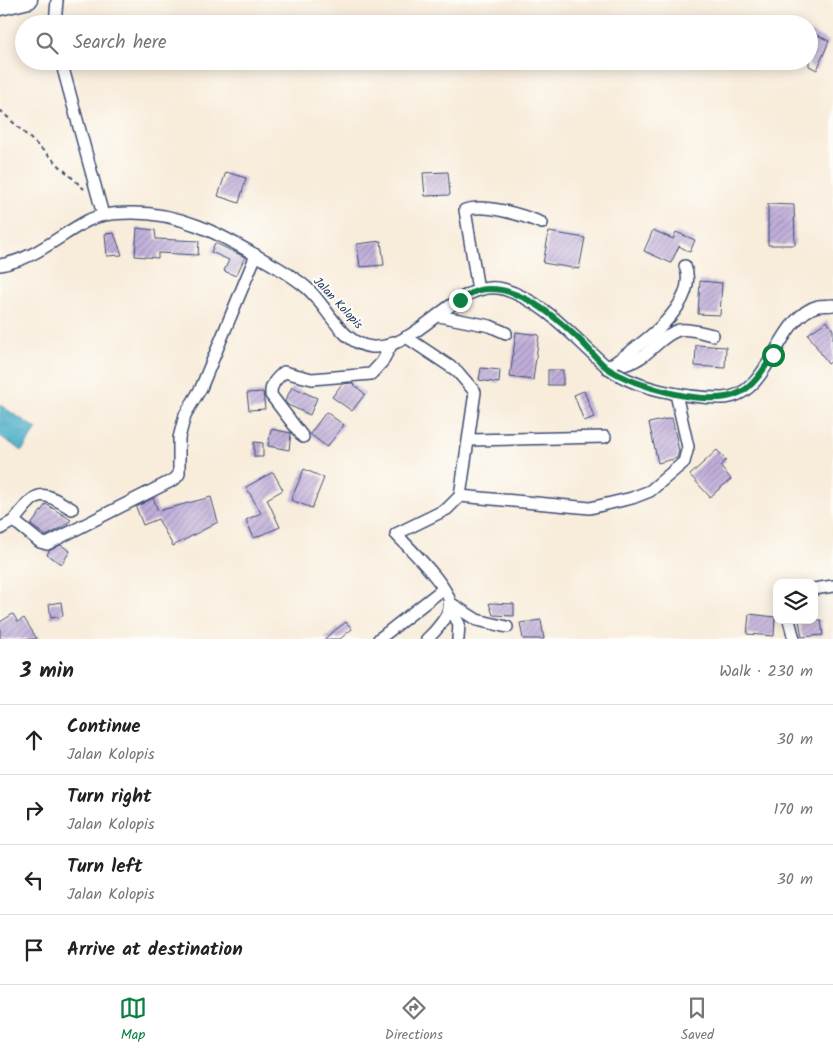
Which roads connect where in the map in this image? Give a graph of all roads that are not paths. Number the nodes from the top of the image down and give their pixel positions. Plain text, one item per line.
1 (29, 0) edge
2 (57, 0) edge
3 (0, 7) edge
4 (56, 15) edge
5 (63, 70) edge
6 (103, 215) junction
7 (542, 223) dead end
8 (256, 255) junction
9 (0, 265) edge
10 (685, 266) dead end
11 (478, 290) junction
12 (833, 305) edge
13 (440, 316) junction
14 (506, 333) dead end
15 (713, 335) dead end
16 (406, 337) junction
17 (393, 342) junction
18 (619, 360) junction
19 (608, 368) junction
20 (676, 394) junction
21 (303, 437) dead end
22 (605, 438) dead end
23 (470, 440) junction
24 (460, 496) junction
25 (72, 509) dead end
26 (14, 521) junction
27 (0, 529) edge
28 (833, 586) edge
29 (818, 588) edge
30 (443, 589) junction
31 (450, 605) junction
32 (790, 624) edge
33 (506, 627) dead end
34 (379, 639) edge
35 (427, 639) edge
36 (458, 639) edge
37 (794, 639) edge

1 - 3 highway
2 - 4 street
5 - 6 street
6 - 8 street, Jalan Kolopis
6 - 9 street, Jalan Kolopis
7 - 11 street
8 - 17 street, Jalan Kolopis
8 - 26 street
10 - 18 street
11 - 13 street, Jalan Kolopis
11 - 19 street
12 - 20 street
13 - 14 street
13 - 16 street, Jalan Kolopis
15 - 18 street
16 - 17 street, Jalan Kolopis
16 - 23 street
17 - 21 street
18 - 19 street
19 - 20 street
20 - 24 street
22 - 23 street
23 - 24 street
24 - 30 street
25 - 26 street
26 - 27 street
28 - 29 street
30 - 31 street
30 - 34 street
31 - 33 street
31 - 35 street
31 - 36 street
32 - 37 street

